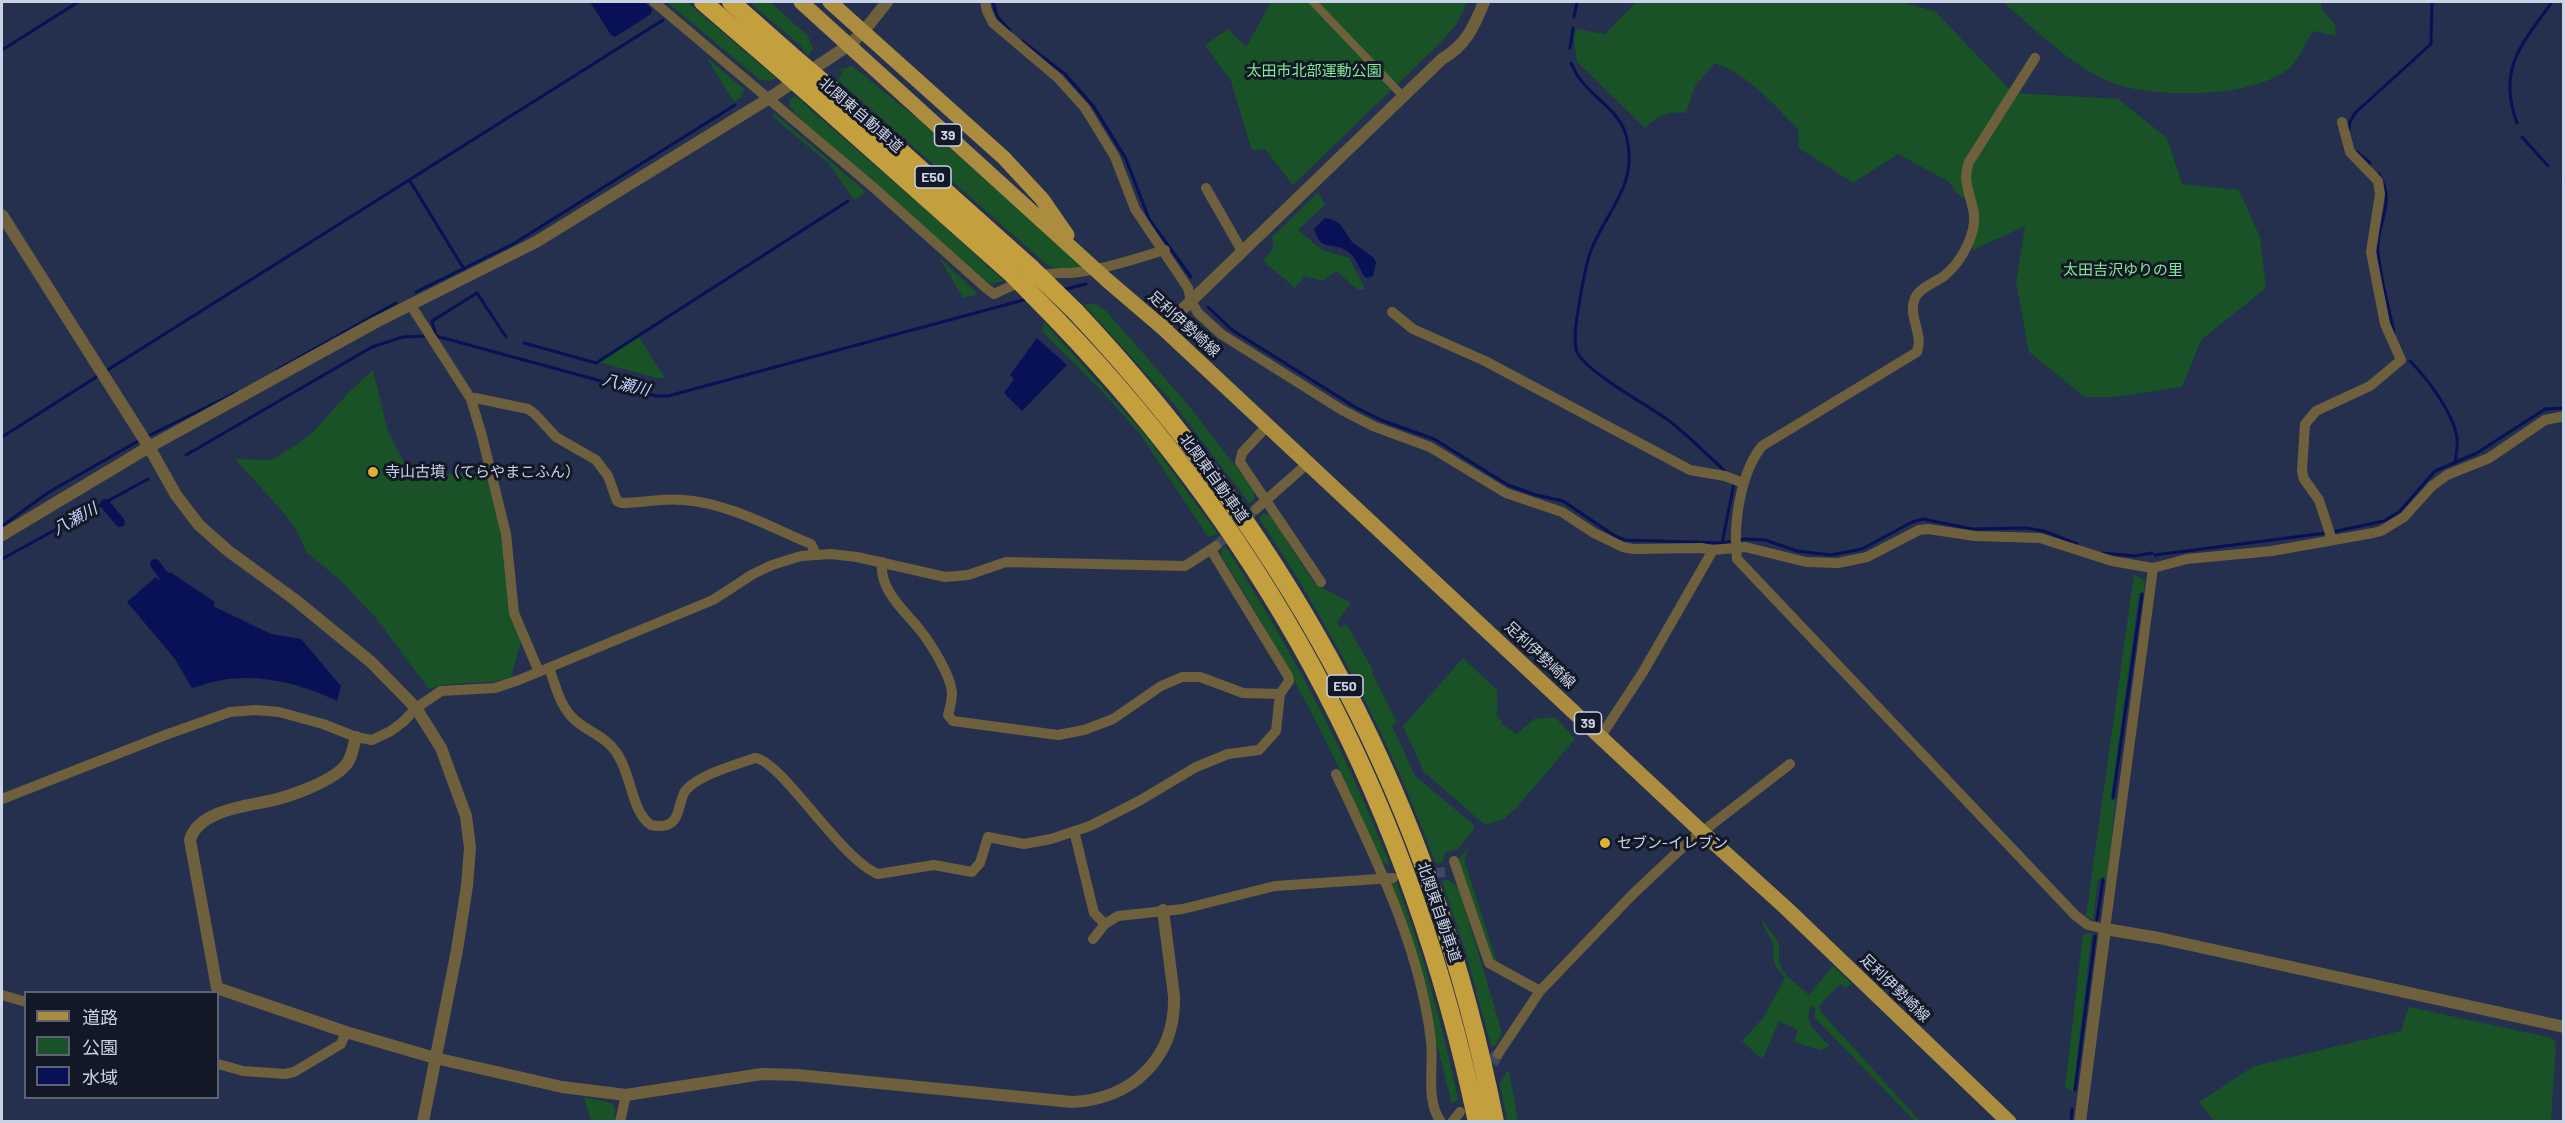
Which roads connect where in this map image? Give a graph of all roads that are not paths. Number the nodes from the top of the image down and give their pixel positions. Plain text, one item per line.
1 (654, 2) edge
2 (703, 2) edge
3 (731, 2) edge
4 (801, 2) edge
5 (830, 2) edge
6 (887, 2) edge
7 (985, 2) edge
8 (1313, 2) edge
9 (1484, 2) edge
10 (863, 32) junction
11 (849, 45) junction
12 (2035, 58) dead end
13 (783, 59) junction
14 (1398, 91) dead end
15 (768, 99) junction
16 (2342, 122) dead end
17 (1206, 188) dead end
18 (2, 214) edge
19 (1165, 250) junction
20 (1242, 251) junction
21 (1095, 269) junction
22 (1191, 301) junction
23 (410, 304) junction
24 (1392, 312) dead end
25 (1163, 328) junction
26 (471, 399) junction
27 (2564, 416) edge
28 (1267, 426) junction
29 (149, 447) junction
30 (1307, 464) junction
31 (1743, 483) junction
32 (1267, 500) junction
33 (1256, 509) tunnel mouth
34 (2, 535) edge
35 (2332, 540) junction
36 (1736, 548) junction
37 (1713, 550) junction
38 (816, 554) junction
39 (882, 562) junction
40 (2152, 568) junction
41 (1322, 582) dead end
42 (544, 670) junction
43 (1280, 694) junction
44 (416, 708) junction
45 (1601, 735) junction
46 (356, 737) junction
47 (1790, 764) dead end
48 (1336, 774) dead end
49 (2, 799) edge
50 (1074, 831) junction
51 (1702, 832) junction
52 (1445, 872) tunnel mouth
53 (1388, 878) junction
54 (1162, 910) junction
55 (1105, 924) junction
56 (2105, 929) junction
57 (1093, 939) dead end
58 (1540, 991) junction
59 (2, 995) edge
60 (24, 1001) edge
61 (2564, 1027) edge
62 (346, 1032) junction
63 (1498, 1054) tunnel mouth
64 (435, 1058) junction
65 (219, 1064) edge
66 (626, 1095) junction
67 (1460, 1112) dead end
68 (423, 1122) edge
69 (620, 1122) edge
70 (1441, 1122) edge
71 (1452, 1122) edge
72 (1477, 1122) edge
73 (1495, 1122) edge
74 (2008, 1122) edge
75 (2080, 1122) edge

1 - 15 street
2 - 13 highway, 北関東自動車道 / E50
3 - 13 highway, 北関東自動車道 / E50
4 - 11 main road, 足利伊勢崎線 / 39
5 - 10 main road, 足利伊勢崎線 / 39
6 - 10 street
7 - 19 street
8 - 14 street
9 - 20 street
10 - 11 street
10 - 21 main road, 足利伊勢崎線 / 39
11 - 15 street
11 - 21 main road, 足利伊勢崎線 / 39
12 - 31 street
13 - 72 highway, 北関東自動車道 / E50, bridge
13 - 73 highway, 北関東自動車道 / E50, bridge
15 - 21 street
15 - 23 street
16 - 35 street
17 - 20 street
18 - 29 street
19 - 21 street
19 - 22 street
20 - 22 street
21 - 25 main road, 足利伊勢崎線 / 39
22 - 25 street
22 - 37 street
23 - 26 street
23 - 29 street
24 - 31 street
25 - 28 main road, 足利伊勢崎線 / 39
26 - 38 street
26 - 42 street
27 - 35 street
28 - 30 main road, 足利伊勢崎線 / 39
28 - 32 street
29 - 34 street
29 - 44 street
30 - 32 street
30 - 45 main road, 足利伊勢崎線 / 39
31 - 36 street
32 - 33 street
32 - 41 street
35 - 40 street
36 - 37 street
36 - 40 street
36 - 56 street
37 - 45 street
38 - 39 street
38 - 42 street
39 - 43 street
39 - 43 street
40 - 56 street
42 - 44 street
42 - 50 street
43 - 50 street
44 - 46 street
44 - 64 street
45 - 51 main road, 足利伊勢崎線 / 39
46 - 49 street
46 - 62 street
47 - 51 street
48 - 53 street
50 - 55 street
51 - 58 street
51 - 74 main road, 足利伊勢崎線 / 39
52 - 58 street
53 - 54 street
53 - 70 street
54 - 55 street
54 - 66 street
55 - 57 street
56 - 61 street
56 - 75 street
58 - 63 street
59 - 60 street
62 - 64 street
62 - 65 street
64 - 66 street
64 - 68 street
66 - 69 street
67 - 71 street

